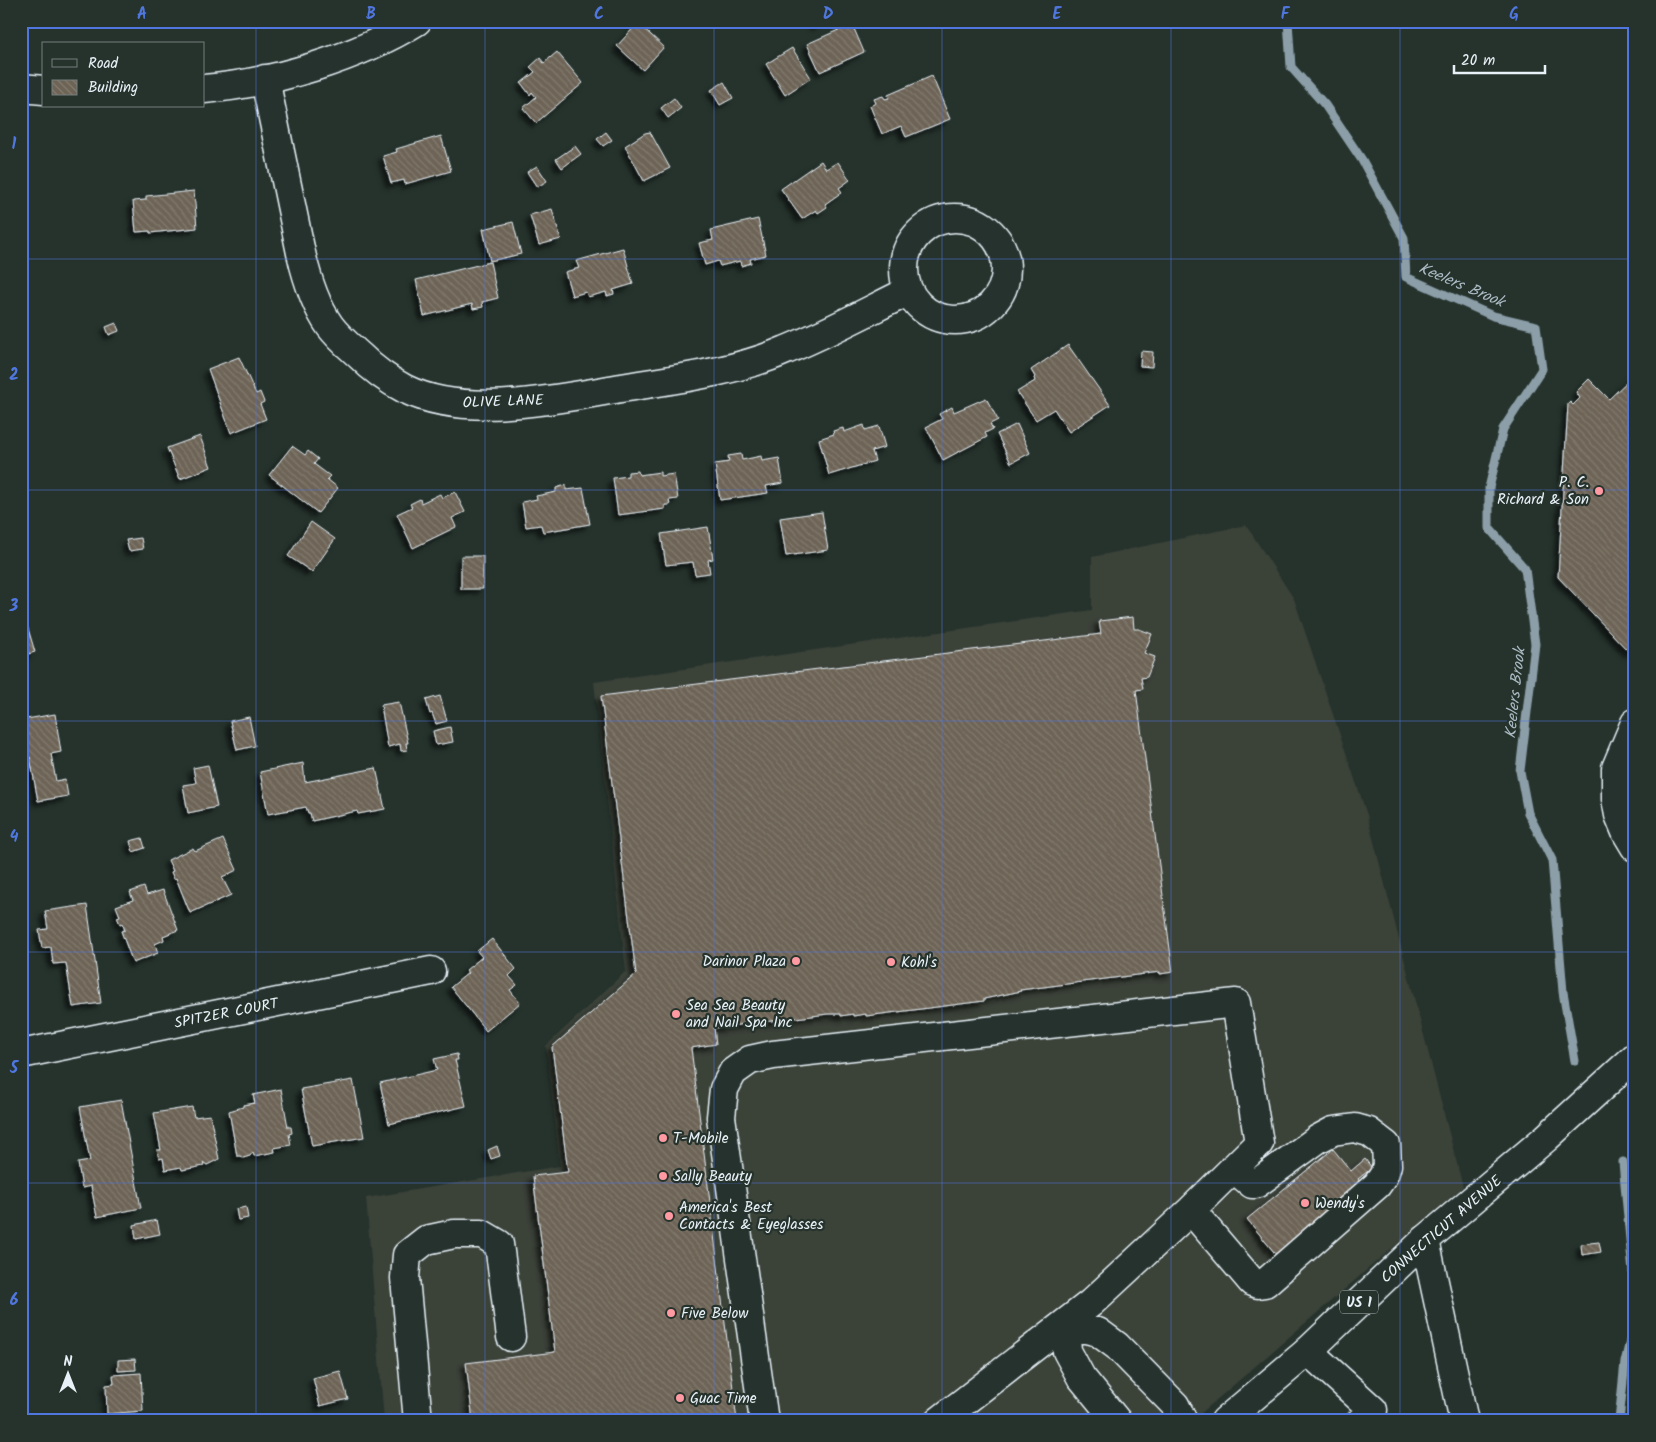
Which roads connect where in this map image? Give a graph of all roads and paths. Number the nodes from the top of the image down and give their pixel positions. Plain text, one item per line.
1 (417, 21) edge
2 (265, 79) junction
3 (21, 88) edge
4 (205, 89) edge
5 (42, 90) edge
6 (909, 291) dead end
7 (1632, 745) edge
8 (1635, 846) edge
9 (431, 971) dead end
10 (21, 1054) edge
11 (1635, 1057) edge
12 (1233, 1168) junction
13 (1191, 1210) junction
14 (1425, 1240) junction
15 (1065, 1324) junction
16 (512, 1336) dead end
17 (1308, 1351) junction
18 (418, 1421) edge
19 (764, 1421) edge
20 (939, 1421) edge
21 (1117, 1421) edge
22 (1183, 1421) edge
23 (1225, 1421) edge
24 (1361, 1421) edge
25 (1464, 1421) edge

1 - 2 street
2 - 4 street
2 - 6 street, OLIVE LANE
3 - 5 street
7 - 8 street
9 - 10 street, SPITZER COURT
11 - 14 street, CONNECTICUT AVENUE / US 1
12 - 13 street
12 - 13 street
12 - 19 street
13 - 15 street
14 - 17 street, CONNECTICUT AVENUE / US 1
14 - 25 street
15 - 20 street
15 - 21 street
15 - 22 street
16 - 18 street
17 - 23 street, CONNECTICUT AVENUE / US 1
17 - 24 street

